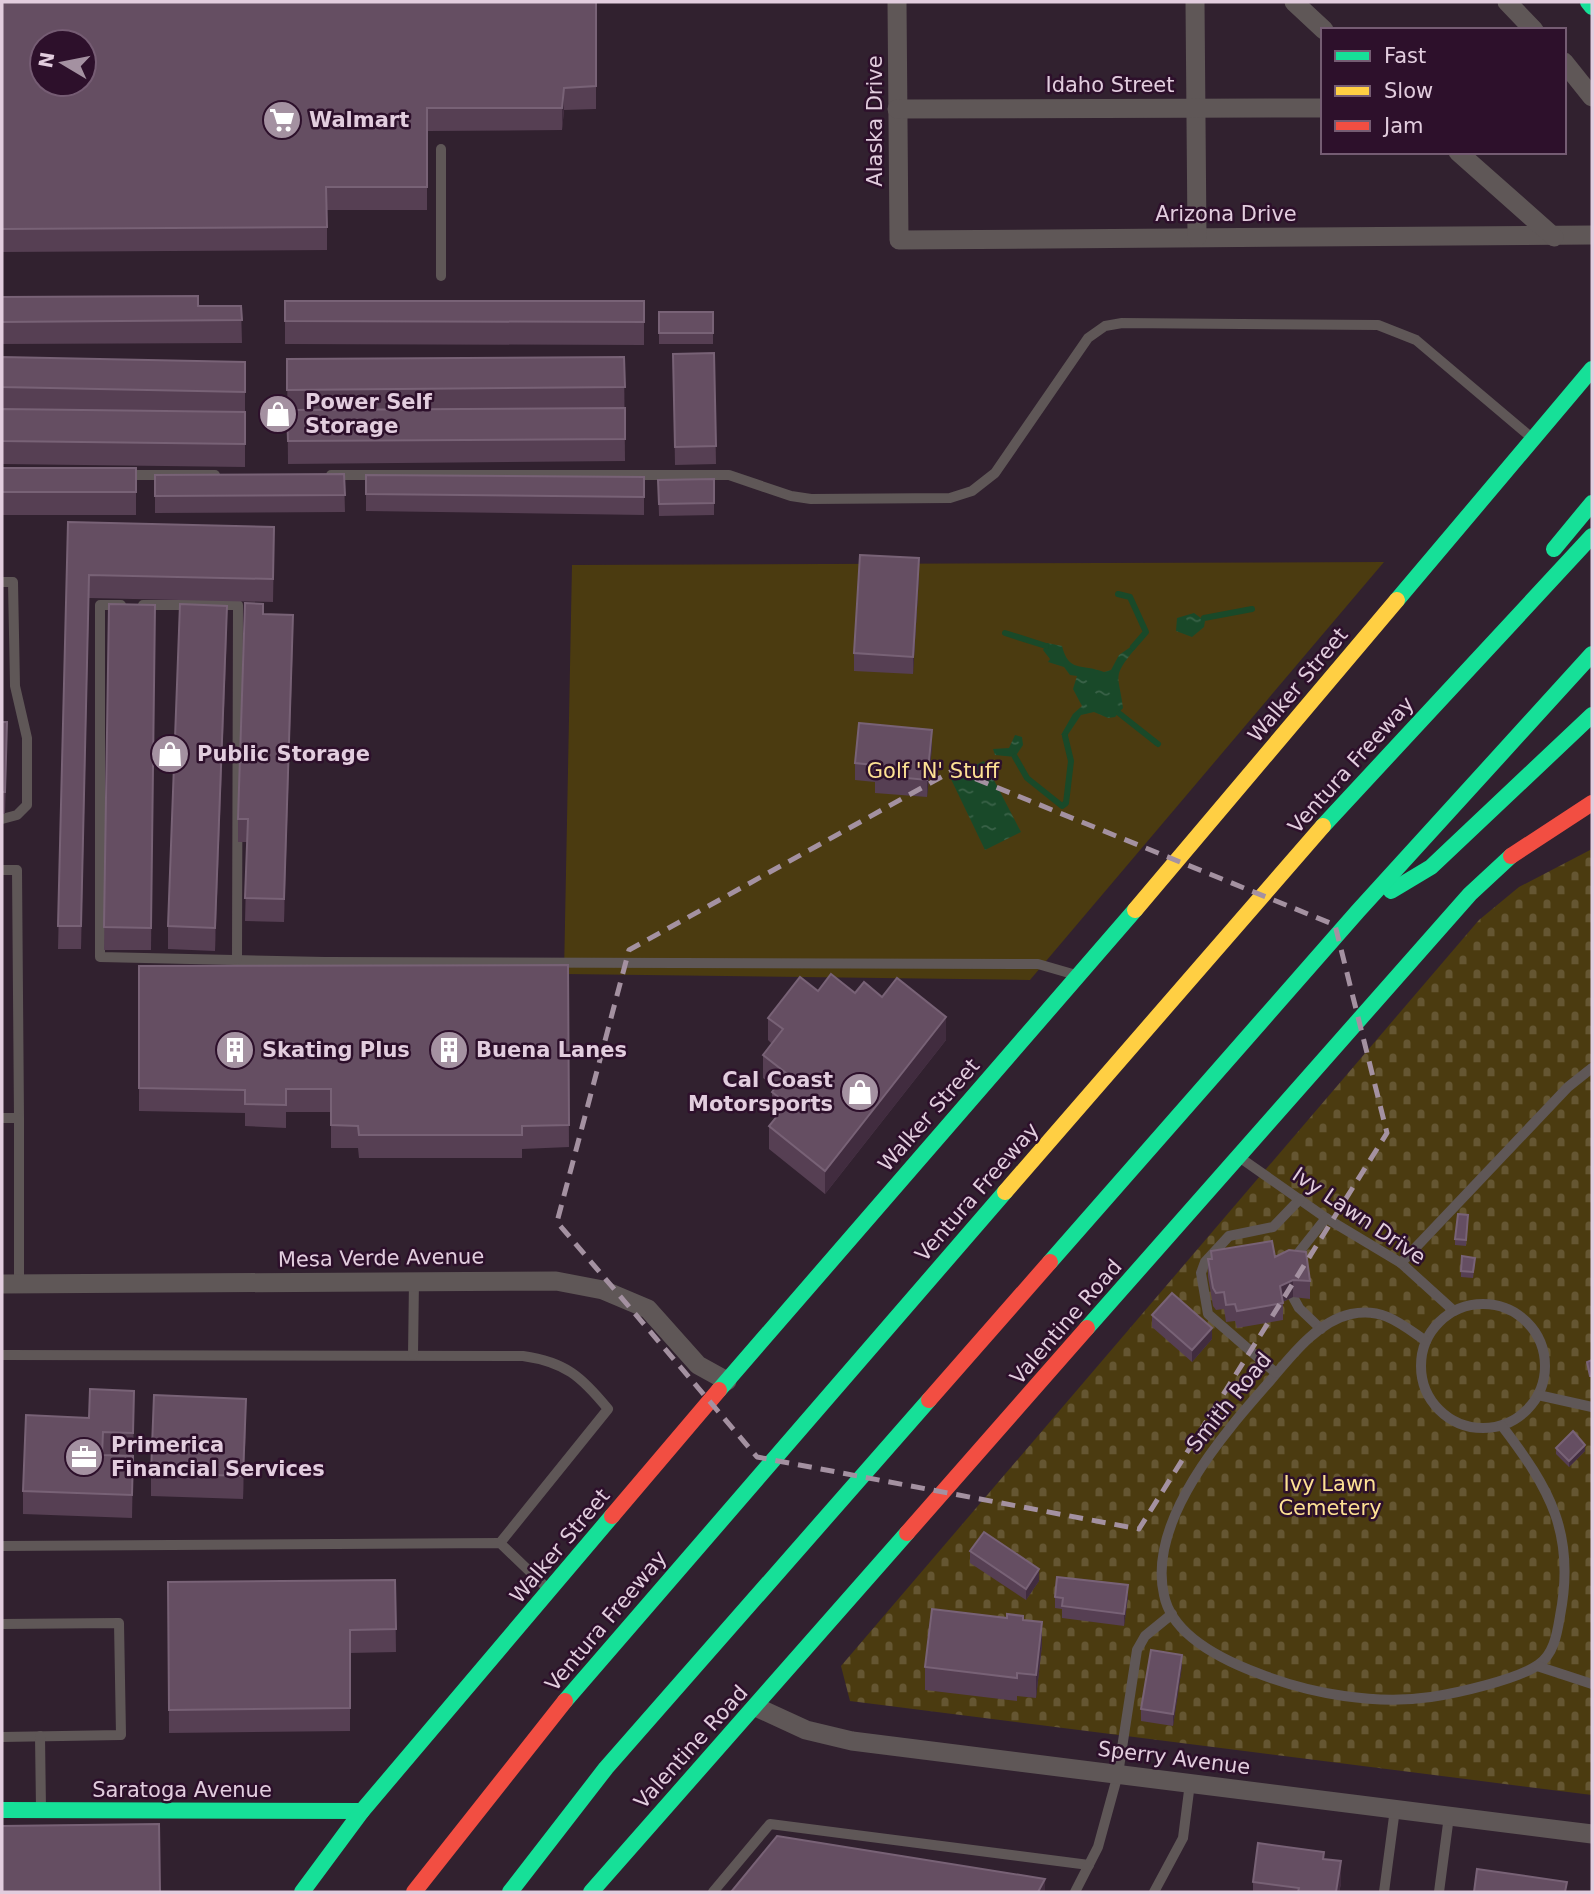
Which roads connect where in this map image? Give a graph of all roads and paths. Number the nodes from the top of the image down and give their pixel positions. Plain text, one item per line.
1 (897, 2) edge
2 (1195, 2) edge
3 (1294, 2) edge
4 (1507, 2) edge
5 (1588, 2) edge
6 (1592, 7) edge
7 (1322, 28) edge
8 (1532, 28) edge
9 (1566, 64) edge
10 (1592, 97) edge
11 (1197, 108) junction
12 (1321, 108) edge
13 (897, 109) junction
14 (441, 149) dead end
15 (1460, 154) edge
16 (1592, 234) edge
17 (1197, 237) junction
18 (1554, 237) junction
19 (899, 240) joint
20 (441, 276) dead end
21 (1592, 369) edge
22 (1532, 438) junction
23 (112, 475) edge
24 (222, 475) edge
25 (318, 475) edge
26 (1592, 503) edge
27 (1592, 536) edge
28 (2, 582) edge
29 (1592, 654) edge
30 (1592, 715) edge
31 (1592, 803) edge
32 (1336, 811) junction
33 (2, 819) edge
34 (2, 870) edge
35 (1358, 911) junction
36 (237, 959) junction
37 (1080, 976) junction
38 (1592, 1068) edge
39 (2, 1118) edge
40 (19, 1118) junction
41 (1239, 1156) junction
42 (1300, 1199) junction
43 (1326, 1218) junction
44 (1401, 1263) junction
45 (1289, 1268) edge
46 (414, 1280) junction
47 (10, 1284) edge
48 (1293, 1297) edge
49 (1454, 1311) junction
50 (1321, 1329) junction
51 (1426, 1341) junction
52 (2, 1354) edge
53 (413, 1355) junction
54 (1276, 1373) junction
55 (727, 1381) junction
56 (1538, 1395) junction
57 (1592, 1407) edge
58 (1502, 1426) junction
59 (499, 1543) junction
60 (2, 1546) edge
61 (549, 1590) junction
62 (1172, 1614) junction
63 (2, 1624) edge
64 (1537, 1666) junction
65 (1592, 1684) edge
66 (756, 1707) junction
67 (40, 1736) junction
68 (2, 1737) edge
69 (1118, 1774) junction
70 (1190, 1783) junction
71 (1395, 1809) junction
72 (2, 1811) edge
73 (41, 1811) junction
74 (362, 1811) junction
75 (1449, 1816) junction
76 (1592, 1834) edge
77 (1089, 1865) junction
78 (302, 1892) edge
79 (414, 1892) edge
80 (510, 1892) edge
81 (591, 1892) edge
82 (713, 1892) edge
83 (1075, 1892) edge
84 (1154, 1892) edge
85 (1384, 1892) edge
86 (1439, 1892) edge

1 - 13 street, Alaska Drive
2 - 11 street
3 - 7 street
4 - 8 street
5 - 6 main road
9 - 10 street
11 - 12 street, Idaho Street
11 - 13 street, Idaho Street
11 - 17 street
13 - 19 street, Alaska Drive
14 - 20 lane
15 - 18 street
16 - 18 street, Arizona Drive
17 - 18 street, Arizona Drive
17 - 19 street, Arizona Drive
21 - 22 main road, Walker Street
22 - 25 lane
22 - 37 main road, Walker Street
23 - 24 lane
26 - 32 main road
27 - 32 main road, Ventura Freeway
28 - 33 lane
29 - 35 main road
30 - 35 main road
31 - 41 main road, Valentine Road
32 - 79 main road, Ventura Freeway
34 - 40 lane
35 - 80 main road
36 - 36 lane
36 - 37 lane
37 - 55 main road, Walker Street
38 - 44 lane
39 - 40 lane
40 - 47 lane
41 - 42 lane, Ivy Lawn Drive
41 - 66 main road, Valentine Road
42 - 43 lane, Ivy Lawn Drive
42 - 54 lane
43 - 44 lane, Ivy Lawn Drive
43 - 45 lane
44 - 49 lane, Ivy Lawn Drive
46 - 47 street, Mesa Verde Avenue
46 - 53 lane
46 - 55 street, Mesa Verde Avenue
48 - 50 lane
49 - 51 lane
49 - 56 lane
50 - 51 lane, Smith Road
50 - 54 lane, Smith Road
51 - 58 lane
52 - 53 lane
53 - 59 lane
54 - 62 lane, Smith Road
55 - 61 main road, Walker Street
56 - 57 lane
56 - 58 lane
58 - 64 lane
59 - 60 lane
59 - 61 lane
61 - 74 main road, Walker Street
62 - 64 lane
62 - 69 lane
63 - 67 lane
64 - 65 lane
66 - 69 street, Sperry Avenue
66 - 81 main road, Valentine Road
67 - 68 lane
67 - 73 lane
69 - 70 street, Sperry Avenue
69 - 77 lane
70 - 71 street, Sperry Avenue
70 - 84 lane
71 - 75 street, Sperry Avenue
71 - 85 lane
72 - 73 main road, Saratoga Avenue
73 - 74 main road, Saratoga Avenue
74 - 78 main road, Walker Street
75 - 76 street, Sperry Avenue
75 - 86 lane
77 - 82 lane
77 - 83 lane

